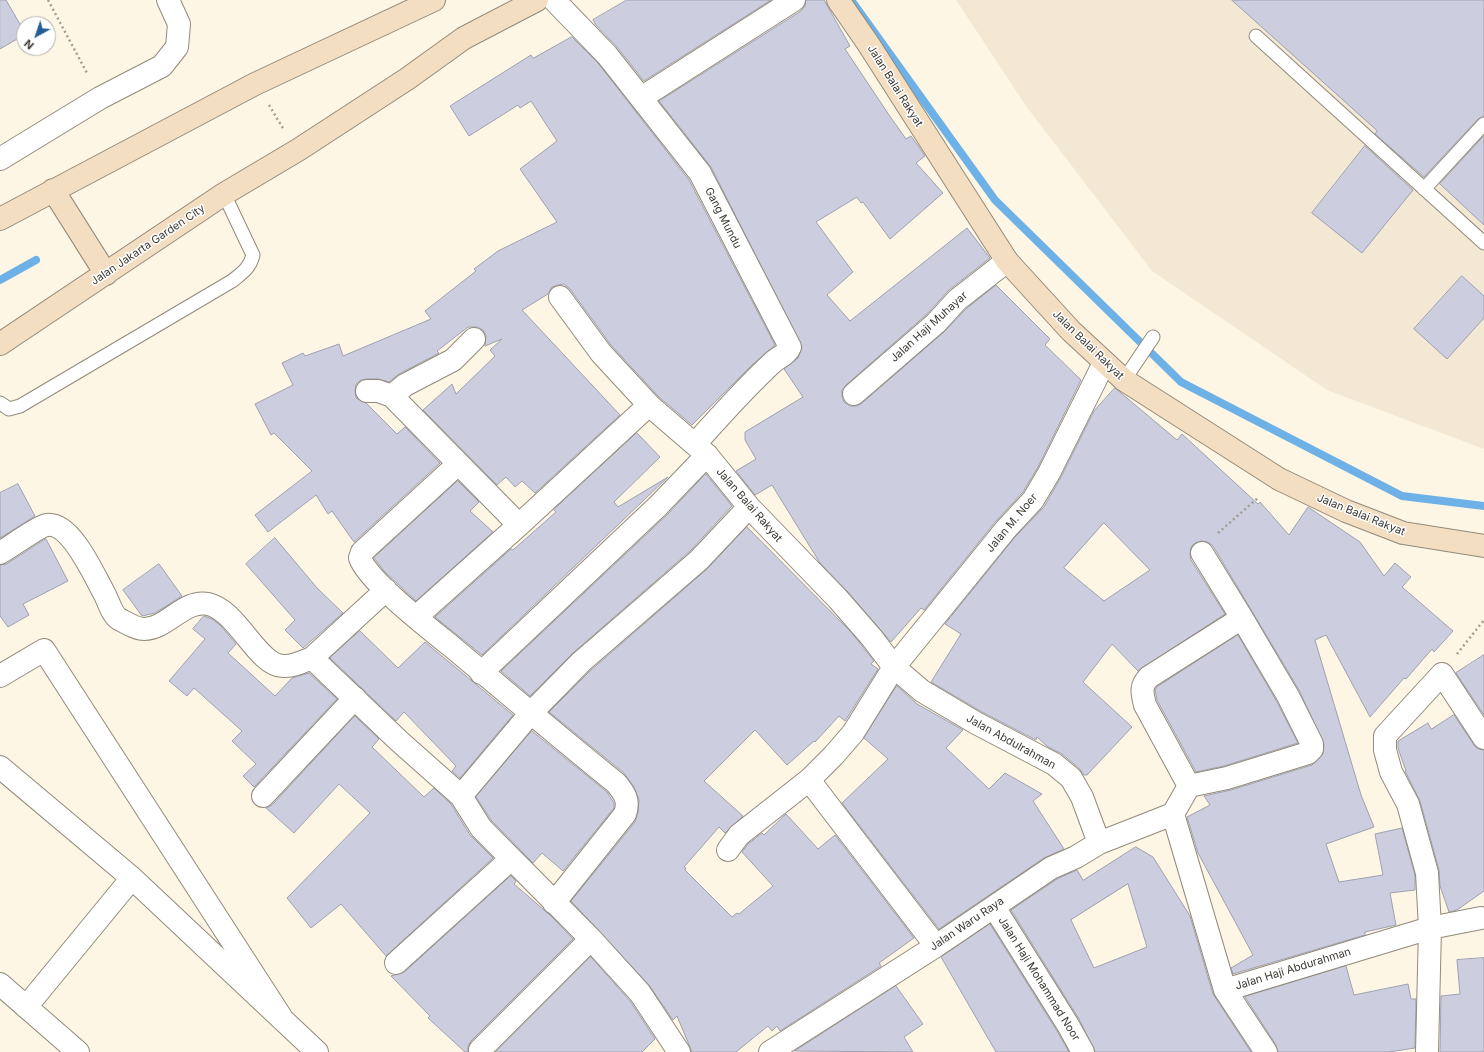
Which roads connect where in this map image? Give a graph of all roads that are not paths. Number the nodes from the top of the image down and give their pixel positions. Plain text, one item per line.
1 (168, 0) edge
2 (434, 0) edge
3 (537, 0) edge
4 (554, 0) edge
5 (794, 0) edge
6 (838, 0) edge
7 (1256, 36) dead end
8 (642, 98) junction
9 (1484, 124) edge
10 (0, 158) edge
11 (1424, 189) junction
12 (53, 190) junction
13 (224, 194) junction
14 (0, 219) edge
15 (1484, 244) edge
16 (1006, 261) junction
17 (106, 274) junction
18 (560, 297) dead end
19 (474, 339) dead end
20 (1151, 340) dead end
21 (0, 344) edge
22 (1104, 363) junction
23 (1128, 374) junction
24 (367, 391) dead end
25 (854, 394) dead end
26 (392, 396) junction
27 (0, 403) edge
28 (649, 405) junction
29 (701, 450) junction
30 (458, 464) junction
31 (749, 507) junction
32 (519, 525) junction
33 (1484, 546) edge
34 (0, 553) edge
35 (1202, 554) dead end
36 (386, 590) junction
37 (416, 617) junction
38 (1242, 618) junction
39 (312, 658) junction
40 (894, 667) junction
41 (481, 673) junction
42 (0, 676) edge
43 (355, 698) junction
44 (530, 714) junction
45 (1484, 738) edge
46 (0, 767) edge
47 (809, 780) junction
48 (1189, 786) junction
49 (263, 796) dead end
50 (461, 796) junction
51 (1173, 814) junction
52 (1099, 843) junction
53 (728, 850) dead end
54 (510, 859) junction
55 (132, 878) junction
56 (554, 903) junction
57 (994, 907) junction
58 (1483, 920) edge
59 (1430, 928) junction
60 (591, 939) junction
61 (936, 946) junction
62 (396, 963) dead end
63 (0, 984) edge
64 (1225, 990) junction
65 (26, 1007) junction
66 (283, 1020) junction
67 (480, 1050) dead end
68 (78, 1052) edge
69 (317, 1052) edge
70 (679, 1052) edge
71 (770, 1052) edge
72 (1083, 1052) edge
73 (1266, 1052) edge
74 (1426, 1052) edge

1 - 10 street
2 - 12 street
3 - 13 street, Jalan Jakarta Garden City
4 - 8 street, Gang Mundu
5 - 8 street
6 - 16 street, Jalan Balai Rakyat
7 - 11 lane
8 - 29 street, Gang Mundu
9 - 11 lane
11 - 15 lane
12 - 14 street
12 - 17 street
13 - 17 street, Jalan Jakarta Garden City
13 - 27 lane
16 - 22 street, Jalan Balai Rakyat
16 - 25 street, Jalan Haji Muhayar
17 - 21 street, Jalan Jakarta Garden City
18 - 28 street, Jalan Balai Rakyat
19 - 26 street
20 - 23 lane
22 - 23 street, Jalan Balai Rakyat
22 - 40 street, Jalan M. Noer
23 - 33 street, Jalan Balai Rakyat
24 - 26 street
26 - 30 street
28 - 29 street, Jalan Balai Rakyat
28 - 32 street
29 - 31 street, Jalan Balai Rakyat
29 - 41 street
30 - 32 street
30 - 36 street
31 - 40 street, Jalan Balai Rakyat
31 - 44 street
32 - 37 street
34 - 39 street
35 - 38 street
36 - 37 street
36 - 39 street
37 - 41 street
38 - 48 street
38 - 48 street
39 - 43 street
40 - 47 street, Jalan M. Noer
40 - 52 street, Jalan Abdulrahman
41 - 44 street
42 - 66 street
43 - 49 street
43 - 50 street
44 - 50 street
44 - 56 street
45 - 59 street
46 - 55 street
47 - 53 street, Jalan M. Noer
47 - 61 street
48 - 51 street
50 - 54 street
51 - 52 street, Jalan Waru Raya
51 - 64 street, Jalan Haji Abdurahman
52 - 57 street, Jalan Waru Raya
54 - 56 street
54 - 62 street
55 - 65 street
55 - 66 street
56 - 60 street
57 - 61 street, Jalan Waru Raya
57 - 72 street, Jalan Haji Mohammad Noor
58 - 59 street, Jalan Haji Abdurahman
59 - 64 street, Jalan Haji Abdurahman
59 - 74 street
60 - 67 street
60 - 70 street
61 - 71 street, Jalan Waru Raya
63 - 65 street
64 - 73 street
65 - 68 street
66 - 69 street

